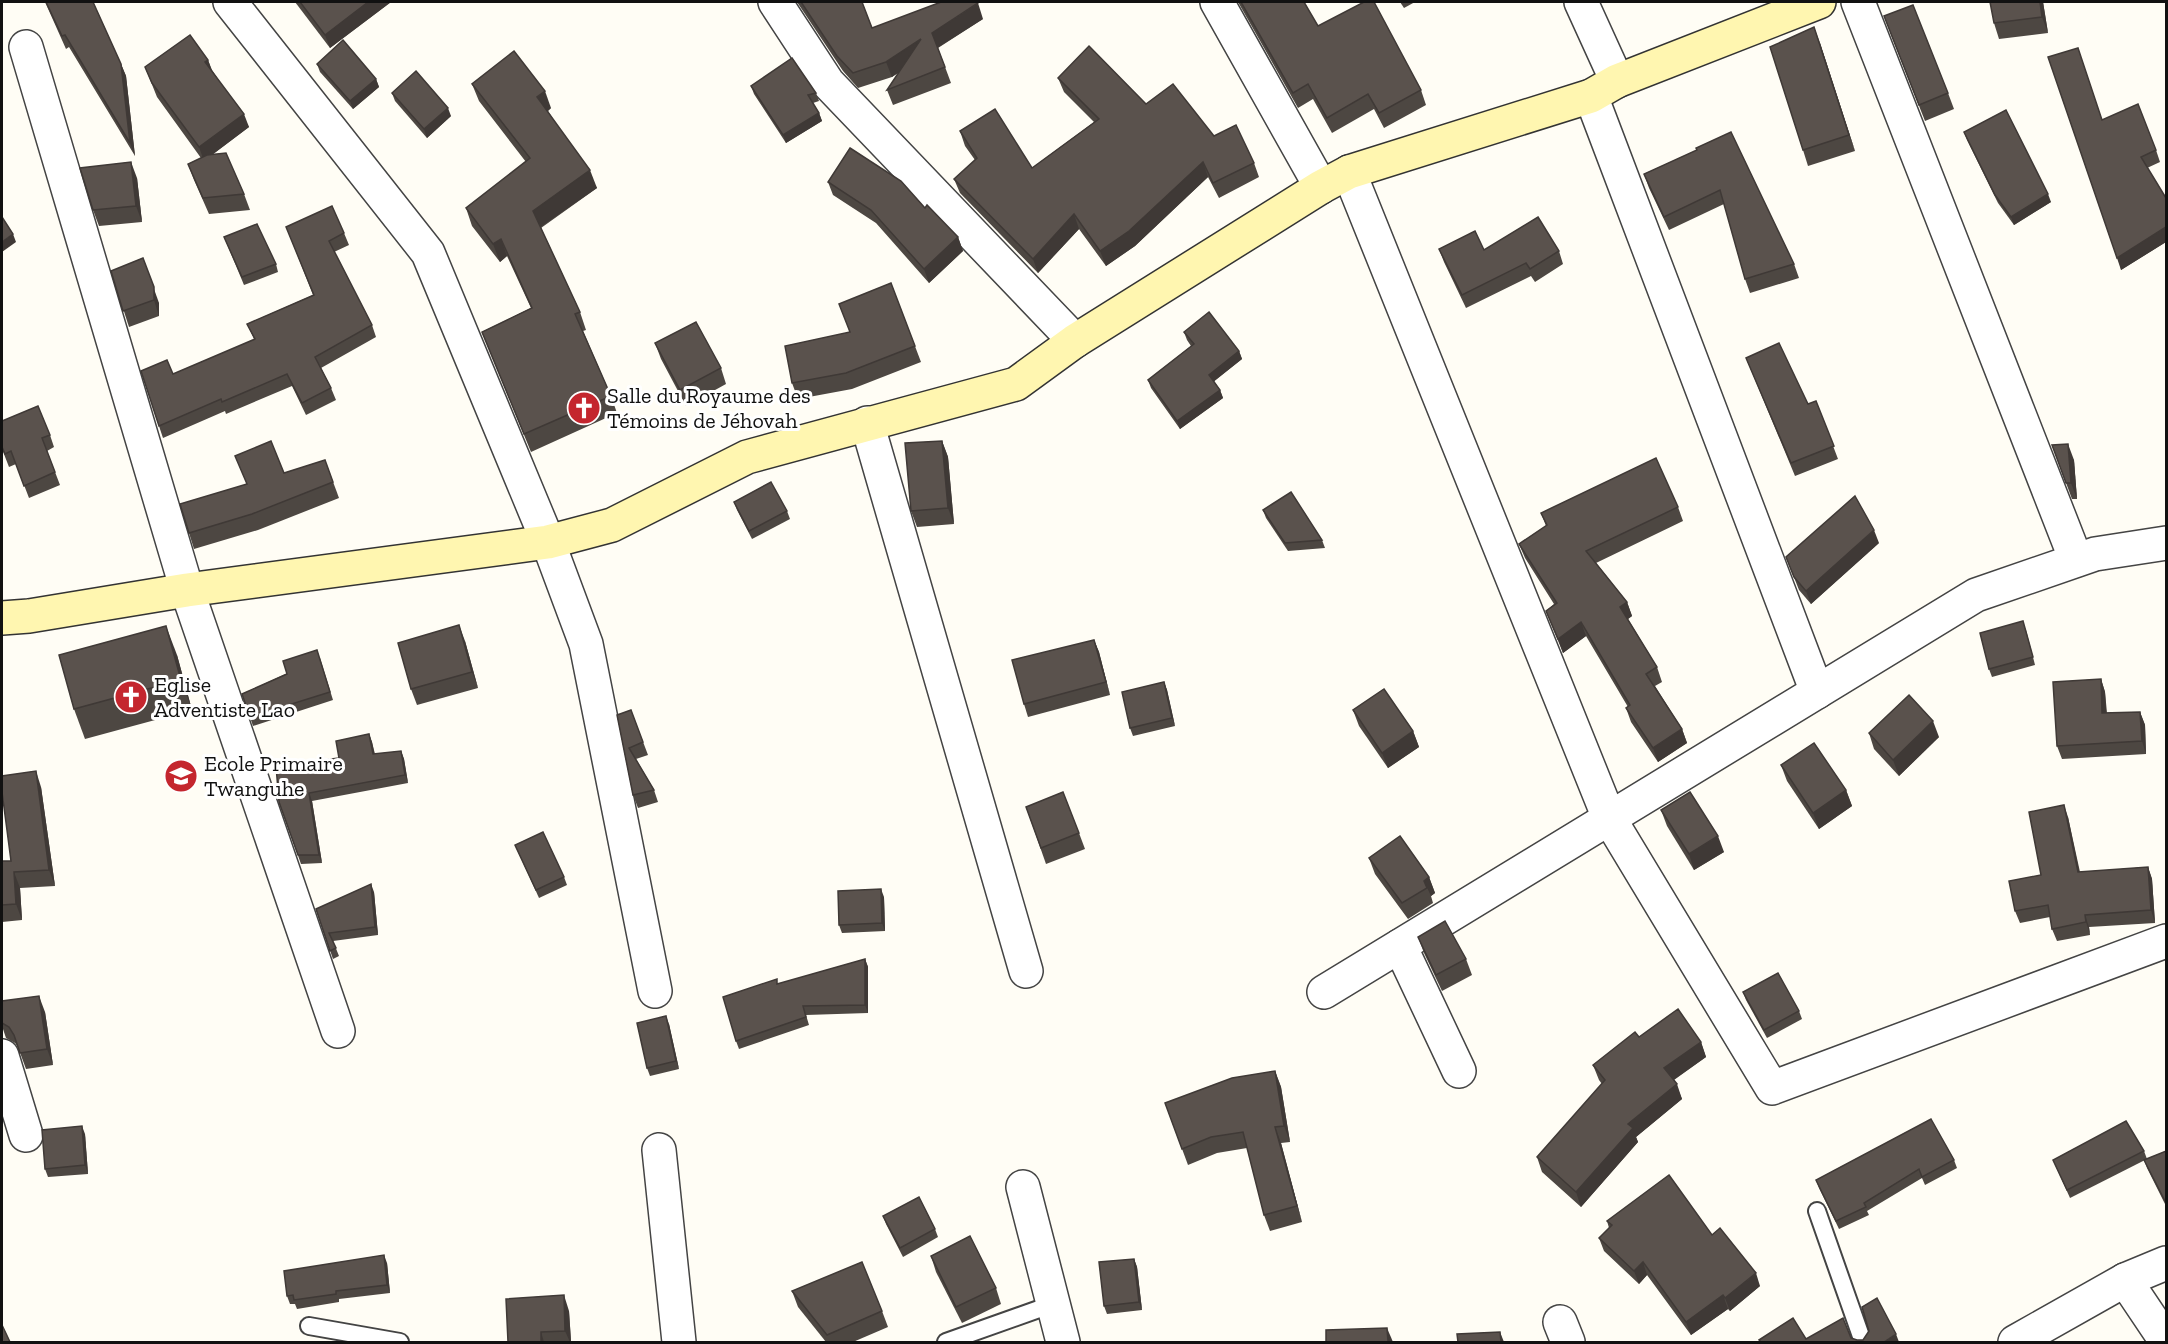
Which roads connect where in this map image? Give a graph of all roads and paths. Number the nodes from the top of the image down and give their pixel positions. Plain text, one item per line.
1 (231, 2) edge
2 (775, 2) edge
3 (1217, 2) edge
4 (1581, 2) edge
5 (1819, 2) edge
6 (1858, 2) edge
7 (26, 47) dead end
8 (1604, 88) junction
9 (1335, 180) junction
10 (1075, 341) junction
11 (867, 423) junction
12 (548, 542) junction
13 (2166, 543) edge
14 (2076, 560) junction
15 (187, 590) junction
16 (2, 618) edge
17 (1817, 692) junction
18 (1609, 818) junction
19 (2166, 940) edge
20 (1400, 946) junction
21 (1026, 971) dead end
22 (655, 991) dead end
23 (1324, 992) dead end
24 (338, 1031) dead end
25 (2, 1056) edge
26 (1459, 1071) dead end
27 (26, 1134) dead end
28 (659, 1150) dead end
29 (1023, 1187) dead end
30 (1817, 1211) dead end
31 (2166, 1263) edge
32 (2125, 1280) junction
33 (1053, 1304) junction
34 (309, 1326) dead end
35 (2166, 1341) edge
36 (400, 1342) edge
37 (679, 1342) edge
38 (946, 1342) edge
39 (1063, 1342) edge
40 (1863, 1342) edge
41 (2015, 1342) edge

1 - 12 street
2 - 10 street
3 - 9 street
4 - 8 street
5 - 8 street
6 - 14 street
7 - 15 street
8 - 9 street
8 - 17 street
9 - 10 street
9 - 18 street
10 - 11 street
11 - 12 street
11 - 21 street
12 - 15 street
12 - 22 street
13 - 14 street
14 - 17 street
15 - 16 street
15 - 24 street
17 - 18 street
18 - 19 street
18 - 20 street
20 - 23 street
20 - 26 street
25 - 27 street
28 - 37 street
29 - 33 street
30 - 40 lane
31 - 32 street
32 - 35 street
32 - 41 street
33 - 38 lane
33 - 39 street
34 - 36 lane

